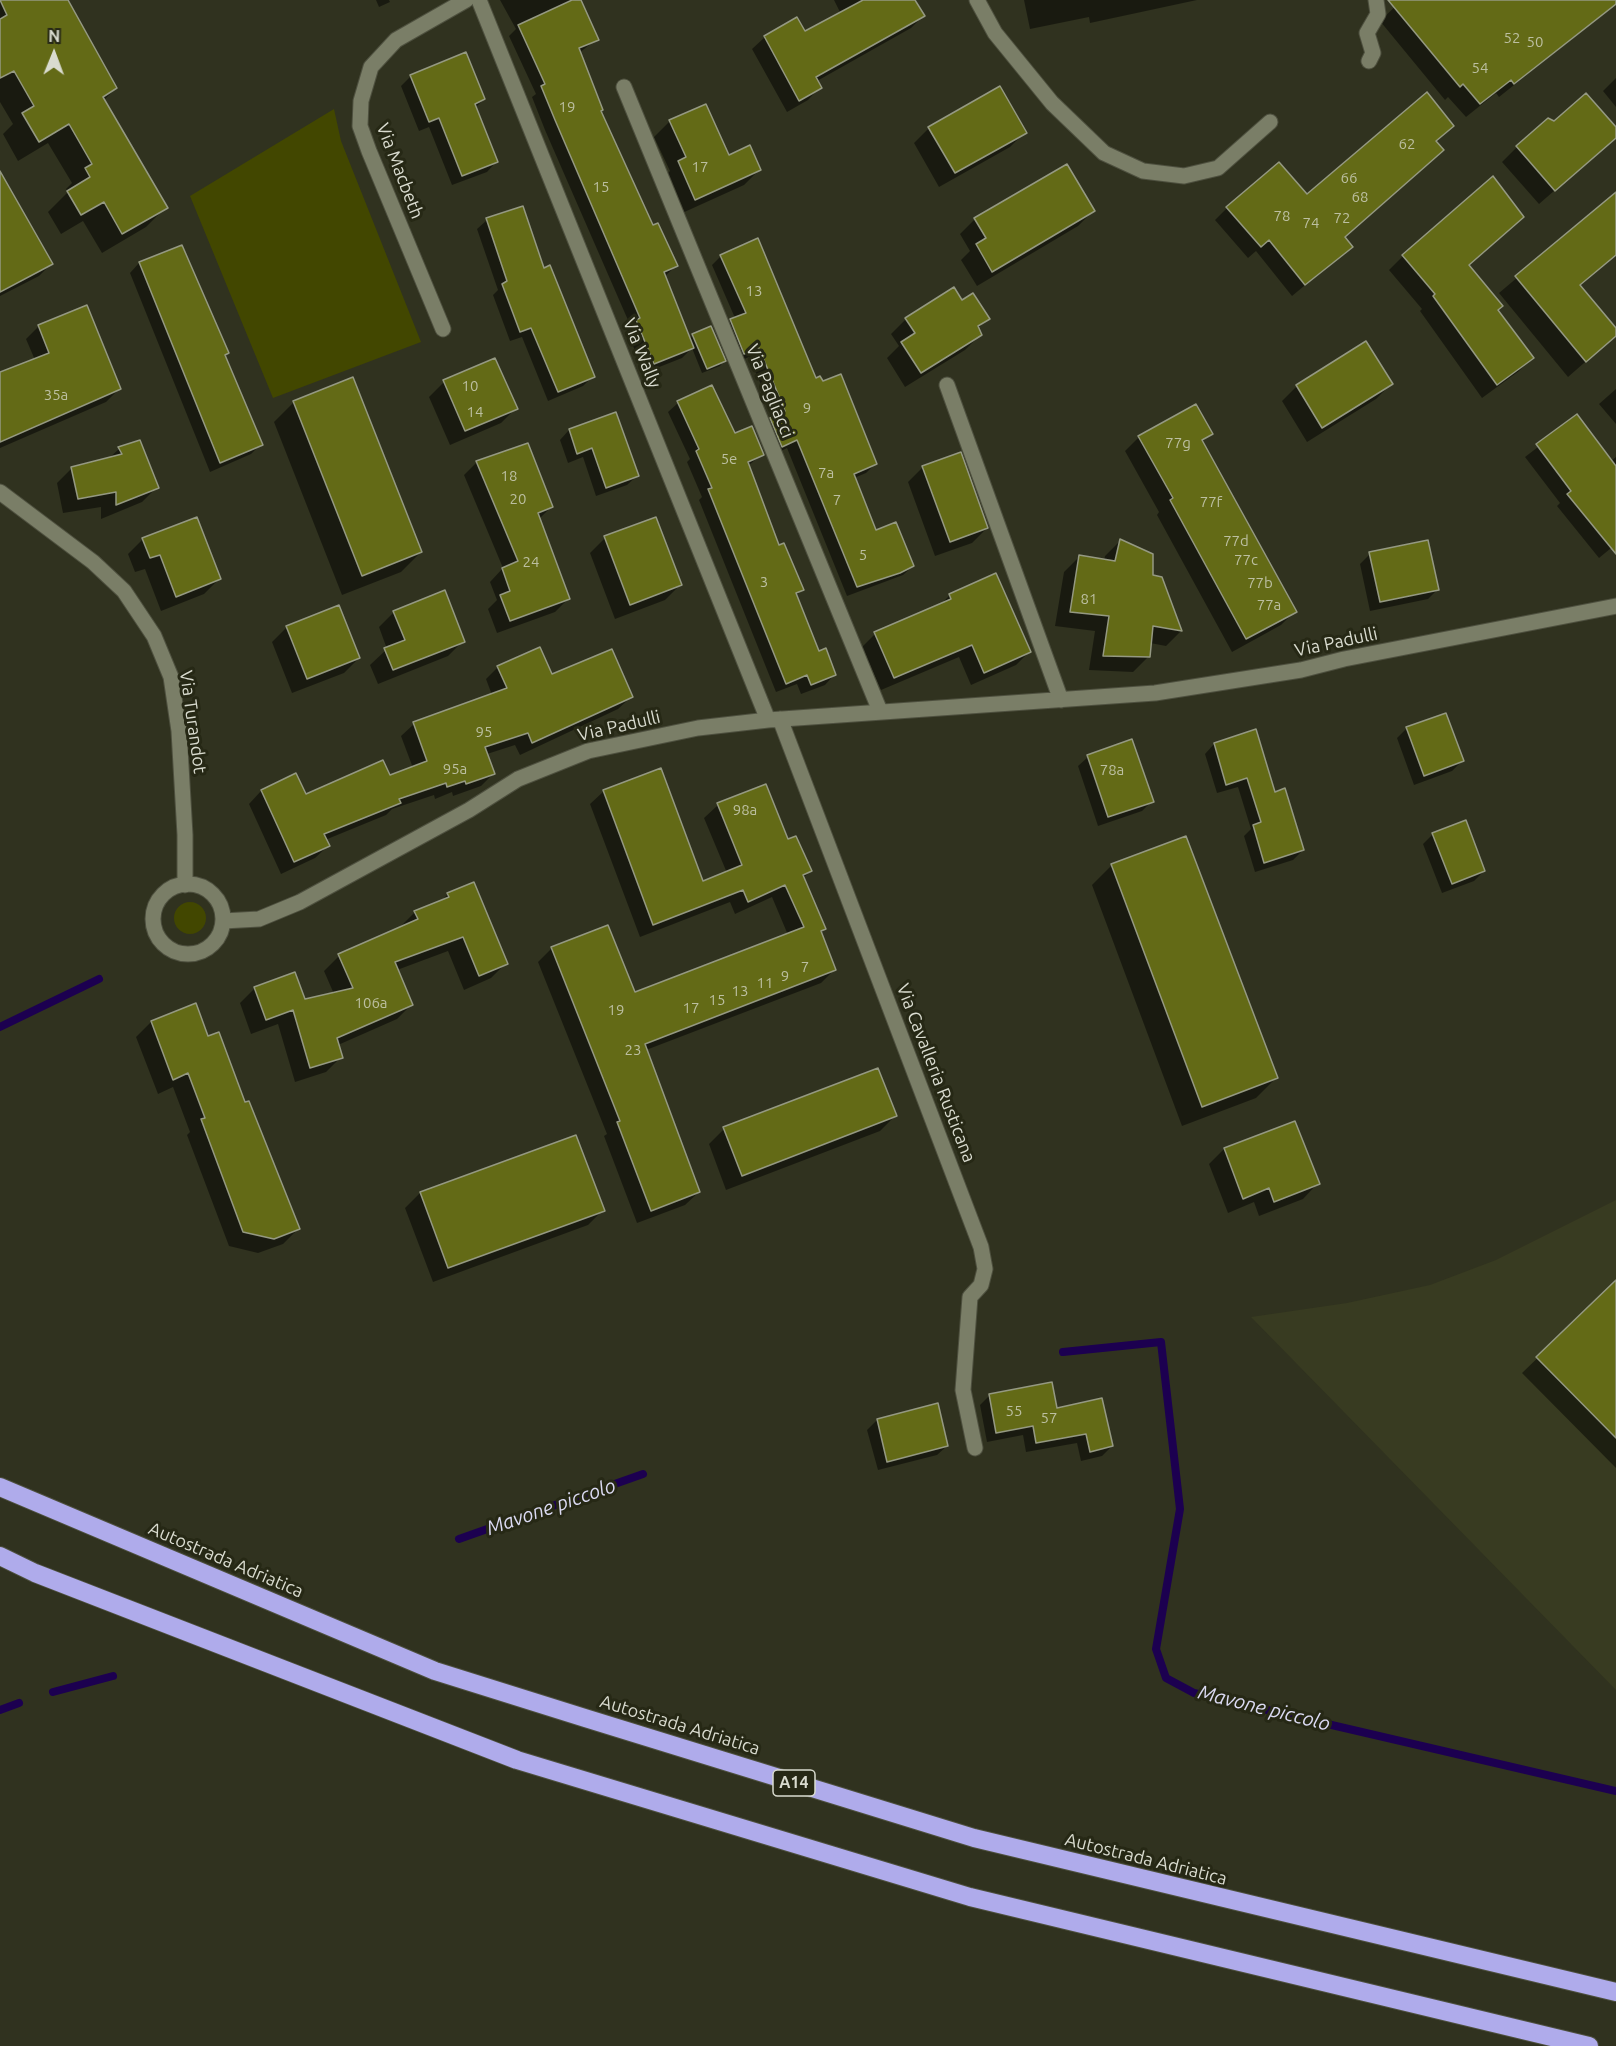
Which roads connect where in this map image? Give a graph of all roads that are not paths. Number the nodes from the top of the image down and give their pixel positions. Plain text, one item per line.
1 (466, 0) edge
2 (479, 0) edge
3 (977, 0) edge
4 (1376, 0) edge
5 (1369, 62) dead end
6 (624, 87) dead end
7 (1270, 122) dead end
8 (443, 329) dead end
9 (947, 385) dead end
10 (0, 492) edge
11 (1616, 606) edge
12 (1061, 700) junction
13 (880, 711) junction
14 (774, 720) junction
15 (185, 885) junction
16 (223, 921) junction
17 (975, 1448) dead end
18 (0, 1487) edge
19 (0, 1556) edge
20 (1616, 1992) edge
21 (1589, 2046) edge

1 - 8 street, Via Macbeth
2 - 14 street, Via Wally
3 - 7 street
4 - 5 street
6 - 13 street, Via Pagliacci
9 - 12 street
10 - 15 street, Via Turandot
11 - 12 street, Via Padulli
12 - 13 street, Via Padulli
13 - 14 street, Via Padulli
14 - 16 street, Via Padulli
14 - 17 street, Via Cavalleria Rusticana
15 - 16 street
15 - 16 street
18 - 20 highway, Autostrada Adriatica / A14
19 - 21 highway

